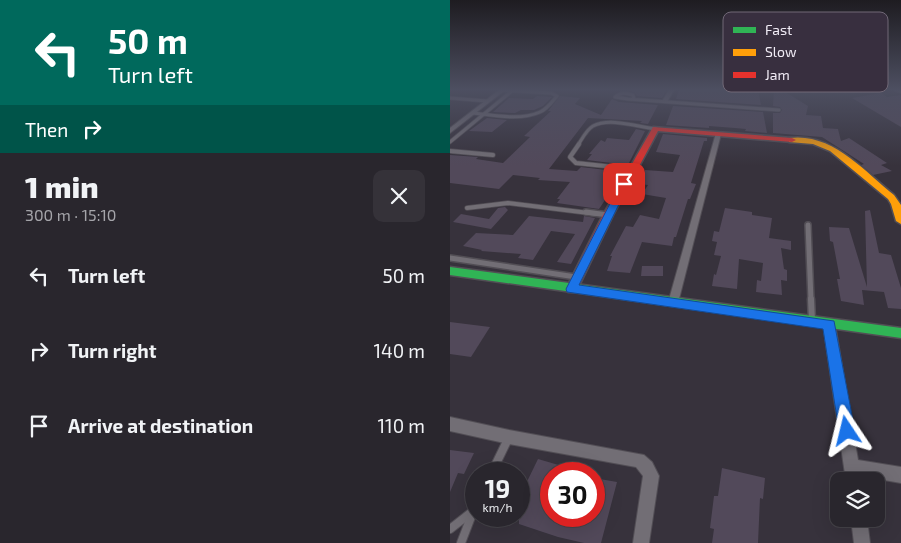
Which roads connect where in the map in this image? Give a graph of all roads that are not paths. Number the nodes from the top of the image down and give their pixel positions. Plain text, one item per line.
1 (470, 115) edge
2 (484, 115) edge
3 (508, 115) edge
4 (524, 115) edge
5 (656, 129) junction
6 (450, 131) edge
7 (718, 134) junction
8 (450, 142) edge
9 (450, 151) edge
10 (493, 155) dead end
11 (633, 169) junction
12 (467, 208) dead end
13 (608, 215) junction
14 (901, 221) edge
15 (808, 226) dead end
16 (450, 258) edge
17 (450, 271) edge
18 (577, 277) junction
19 (572, 289) junction
20 (674, 303) junction
21 (812, 322) junction
22 (829, 324) junction
23 (901, 333) edge
24 (450, 424) edge
25 (509, 437) junction
26 (497, 462) edge
27 (854, 472) edge
28 (885, 475) edge
29 (901, 475) edge
30 (465, 516) edge
31 (467, 527) edge
32 (860, 527) edge
33 (450, 529) edge
34 (461, 543) edge
35 (641, 543) edge
36 (862, 543) edge

1 - 6 street
2 - 8 lane
3 - 4 lane
5 - 7 street
5 - 11 street
5 - 11 lane
7 - 14 street
7 - 20 street
9 - 10 lane
11 - 13 street
12 - 13 lane
13 - 18 street
15 - 21 lane
16 - 18 lane
17 - 19 street
18 - 19 street
19 - 20 street
20 - 21 street
21 - 22 street
22 - 23 street
22 - 27 street
24 - 25 street
25 - 26 lane
25 - 35 street
28 - 29 street
30 - 33 lane
31 - 34 lane
32 - 36 street

